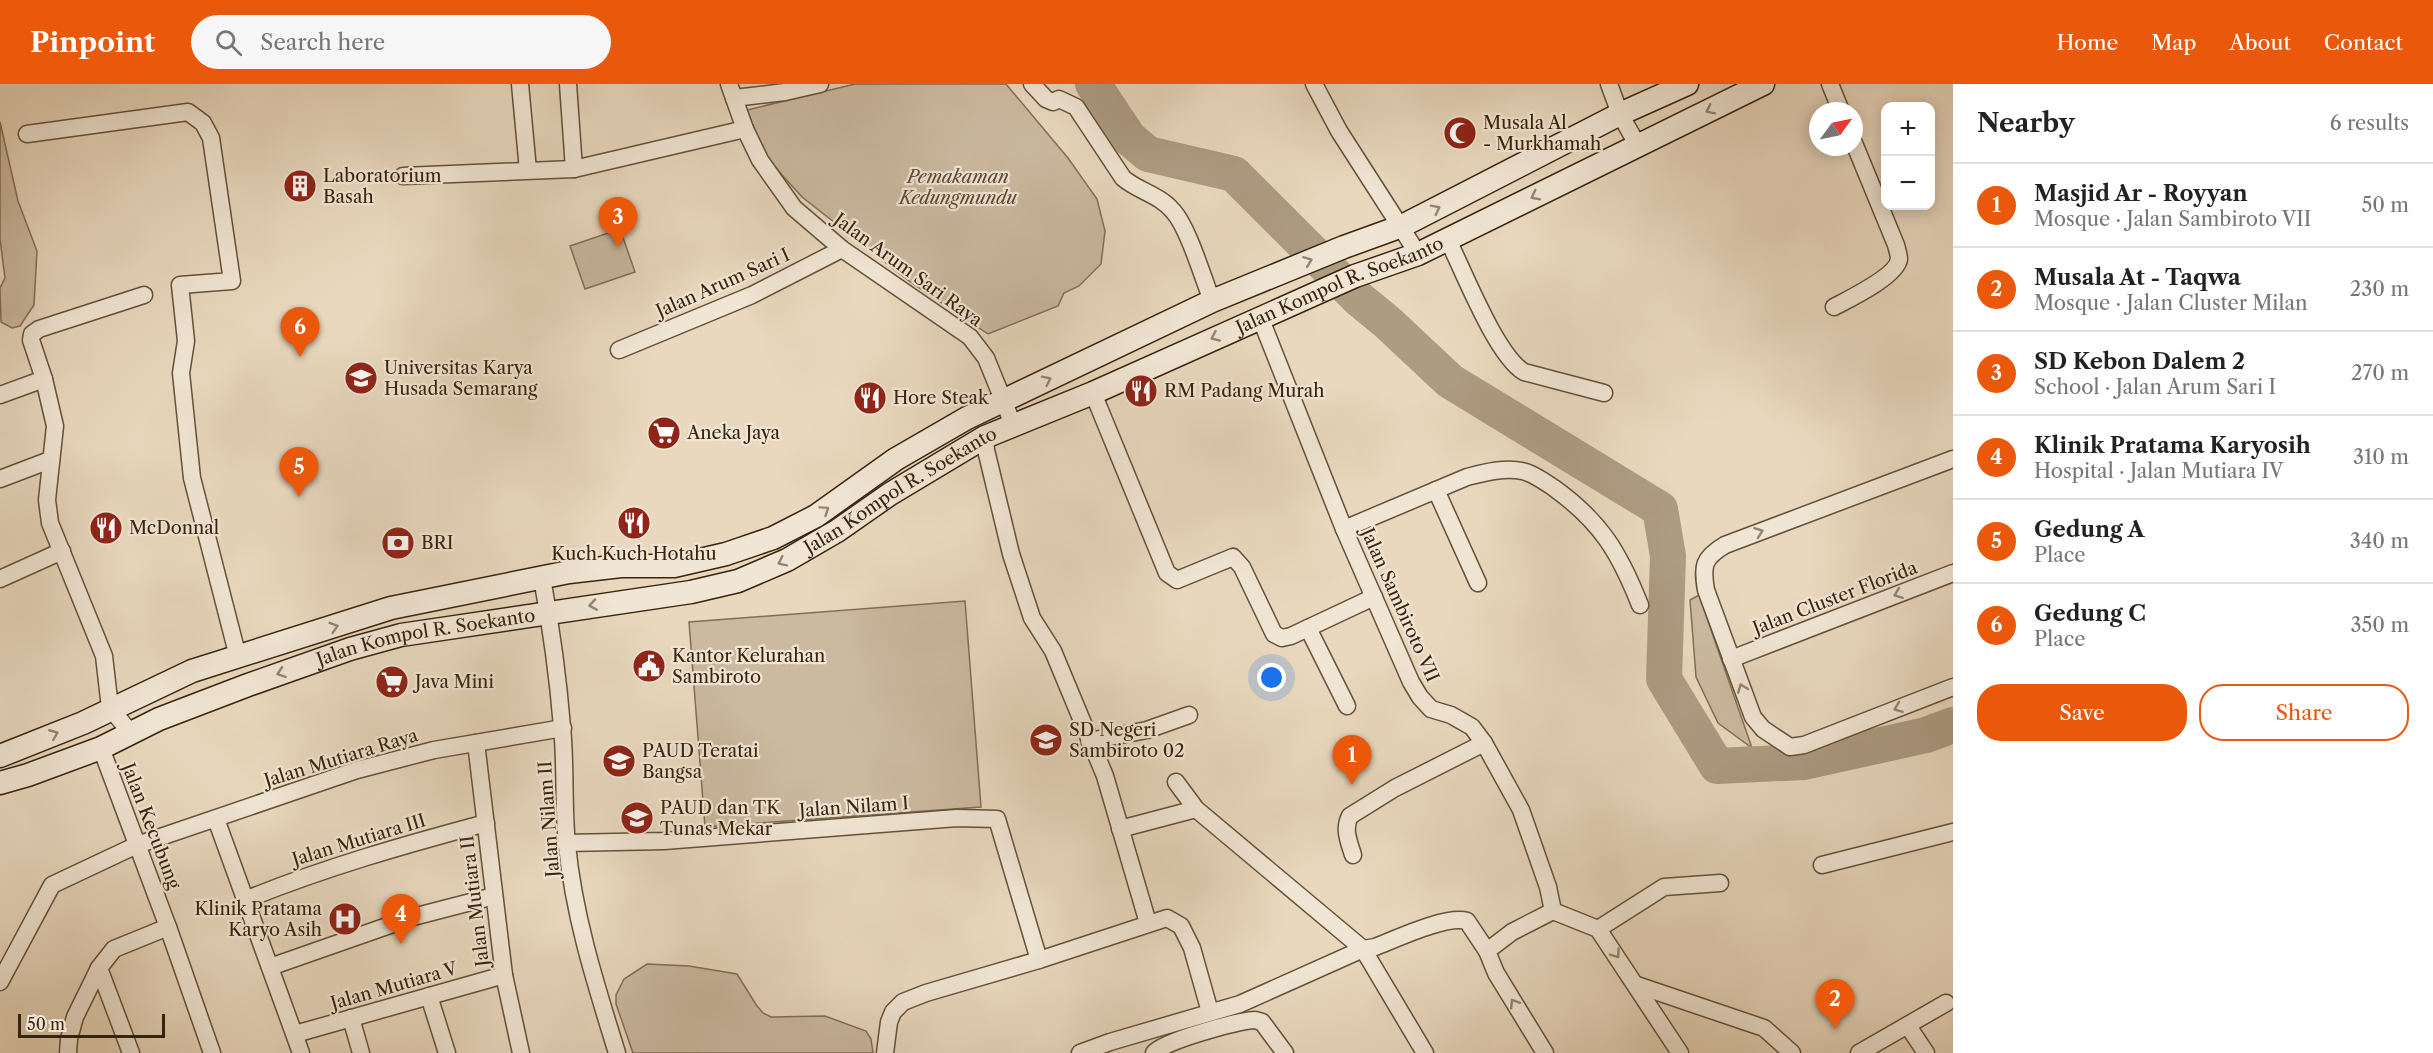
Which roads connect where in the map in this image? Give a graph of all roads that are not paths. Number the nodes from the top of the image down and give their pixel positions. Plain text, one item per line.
1 (520, 84) edge
2 (568, 84) edge
3 (1032, 84) edge
4 (1314, 84) edge
5 (1610, 84) edge
6 (1687, 84) edge
7 (1763, 84) edge
8 (1830, 84) edge
9 (812, 85) edge
10 (732, 89) edge
11 (1837, 102) edge
12 (1620, 114) junction
13 (745, 129) junction
14 (27, 134) dead end
15 (1638, 146) junction
16 (1859, 156) edge
17 (528, 170) junction
18 (574, 170) junction
19 (404, 176) dead end
20 (1401, 226) junction
21 (1448, 240) junction
22 (842, 249) junction
23 (1418, 254) junction
24 (144, 295) dead end
25 (1212, 301) junction
26 (1834, 307) dead end
27 (1260, 317) junction
28 (619, 350) dead end
29 (44, 380) junction
30 (1093, 393) junction
31 (1604, 393) dead end
32 (0, 395) edge
33 (1005, 400) junction
34 (1014, 427) junction
35 (985, 437) junction
36 (1953, 459) edge
37 (50, 460) junction
38 (0, 479) edge
39 (1436, 490) junction
40 (1344, 529) junction
41 (62, 551) junction
42 (674, 566) junction
43 (1953, 573) edge
44 (542, 578) junction
45 (0, 579) edge
46 (1478, 583) dead end
47 (691, 592) junction
48 (1374, 597) junction
49 (1640, 605) dead end
50 (548, 612) junction
51 (1308, 628) junction
52 (238, 657) junction
53 (1731, 659) junction
54 (1953, 687) edge
55 (1347, 706) dead end
56 (110, 708) junction
57 (1189, 715) dead end
58 (563, 728) junction
59 (131, 733) junction
60 (1089, 741) junction
61 (476, 743) junction
62 (1484, 743) junction
63 (101, 748) junction
64 (0, 756) edge
65 (1176, 782) dead end
66 (0, 783) edge
67 (1196, 810) junction
68 (216, 819) junction
69 (486, 823) junction
70 (1119, 829) junction
71 (1953, 832) edge
72 (567, 843) junction
73 (137, 845) junction
74 (1353, 855) dead end
75 (1821, 865) dead end
76 (1720, 883) dead end
77 (494, 896) junction
78 (245, 900) junction
79 (1553, 911) junction
80 (1148, 923) junction
81 (168, 927) junction
82 (1598, 929) junction
83 (1363, 949) junction
84 (1487, 951) junction
85 (1039, 960) junction
86 (270, 967) junction
87 (99, 968) junction
88 (504, 975) junction
89 (0, 982) edge
90 (1637, 985) junction
91 (429, 996) junction
92 (1946, 1003) dead end
93 (1210, 1012) junction
94 (351, 1018) junction
95 (1908, 1026) junction
96 (295, 1034) junction
97 (69, 1046) edge
98 (131, 1053) edge
99 (212, 1053) edge
100 (301, 1053) edge
101 (361, 1053) edge
102 (447, 1053) edge
103 (521, 1053) edge
104 (616, 1053) edge
105 (885, 1053) edge
106 (1080, 1053) edge
107 (1154, 1053) edge
108 (1285, 1053) edge
109 (1425, 1053) edge
110 (1545, 1053) edge
111 (1680, 1053) edge
112 (1792, 1053) edge
113 (1859, 1053) edge
114 (1926, 1053) edge

1 - 17 street
2 - 18 street
3 - 25 street
4 - 20 street
5 - 12 street
6 - 12 main road, Jalan Kompol R. Soekanto
7 -> 15 main road, Jalan Kompol R. Soekanto
8 - 11 street
9 - 10 street
10 - 13 street, Jalan Arum Sari Raya
12 - 15 street
20 -> 12 main road, Jalan Kompol R. Soekanto
13 - 18 street
13 - 22 street, Jalan Arum Sari Raya
14 - 52 street
15 -> 21 main road, Jalan Kompol R. Soekanto
16 - 26 street
17 - 18 street
17 - 19 street
20 - 23 street
25 -> 20 main road, Jalan Kompol R. Soekanto
21 - 23 main road, Jalan Kompol R. Soekanto
21 - 31 street
22 - 28 street, Jalan Arum Sari I
22 - 33 street, Jalan Arum Sari Raya
23 - 27 main road, Jalan Kompol R. Soekanto
24 - 29 street
33 -> 25 main road, Jalan Kompol R. Soekanto
27 -> 30 main road, Jalan Kompol R. Soekanto
27 - 40 street, Jalan Sambiroto VII
29 - 32 street
29 - 37 street
30 - 34 main road, Jalan Kompol R. Soekanto
30 - 51 street
33 - 34 street, Jalan Arum Sari Raya
42 -> 33 main road, Jalan Kompol R. Soekanto
34 - 35 main road, Jalan Kompol R. Soekanto
35 -> 47 main road, Jalan Kompol R. Soekanto
35 - 60 street
53 -> 36 street
37 - 38 street
37 - 41 street
39 - 40 street
39 - 46 street
39 - 49 street
40 - 48 street, Jalan Sambiroto VII
41 - 45 street
41 - 56 street
42 - 44 main road, Jalan Kompol R. Soekanto
42 - 47 main road
43 -> 53 street, Jalan Cluster Florida
44 - 50 street, Jalan Nilam II
52 -> 44 main road, Jalan Kompol R. Soekanto
47 -> 50 main road, Jalan Kompol R. Soekanto
48 - 51 street
48 - 62 street, Jalan Sambiroto VII
50 - 58 street, Jalan Nilam II
50 -> 59 main road, Jalan Kompol R. Soekanto
51 - 55 street
52 - 56 main road, Jalan Kompol R. Soekanto
54 -> 53 street
56 - 59 street
64 -> 56 main road, Jalan Kompol R. Soekanto
57 - 60 street
58 - 61 street, Jalan Mutiara Raya
58 - 72 street, Jalan Nilam II
59 - 63 main road, Jalan Kompol R. Soekanto
60 - 70 street
61 - 68 street, Jalan Mutiara Raya
61 - 69 street, Jalan Mutiara II
62 - 74 street
62 - 79 street, Jalan Sambiroto VII
63 - 66 main road, Jalan Kompol R. Soekanto
63 - 73 street, Jalan Kecubung
65 - 67 street
67 - 70 street
67 - 83 street
68 - 73 street, Jalan Mutiara Raya
68 - 78 street
69 - 77 street, Jalan Mutiara II
69 - 78 street, Jalan Mutiara III
70 - 80 street
71 - 75 street
72 - 85 street, Jalan Nilam I
72 - 104 street, Jalan Nilam II
73 - 81 street, Jalan Kecubung
73 - 89 street, Jalan Mutiara Raya
76 - 82 street
77 - 86 street
77 - 88 street, Jalan Mutiara II
78 - 86 street
79 - 82 street
79 - 84 street
80 - 85 street
80 - 93 street
81 - 87 street
81 - 99 street, Jalan Kecubung
82 -> 90 street
83 - 84 street
83 - 93 street
83 - 109 street
110 -> 84 street
85 - 105 street
86 - 96 street
87 - 97 street
87 - 98 street
88 - 91 street, Jalan Mutiara V
88 - 103 street, Jalan Mutiara II
90 - 111 street
90 - 112 street
91 - 94 street, Jalan Mutiara V
91 - 102 street
92 - 95 street
93 - 106 street
94 - 96 street, Jalan Mutiara V
94 - 101 street
95 - 113 street
95 - 114 street
96 - 100 street
107 - 108 street

